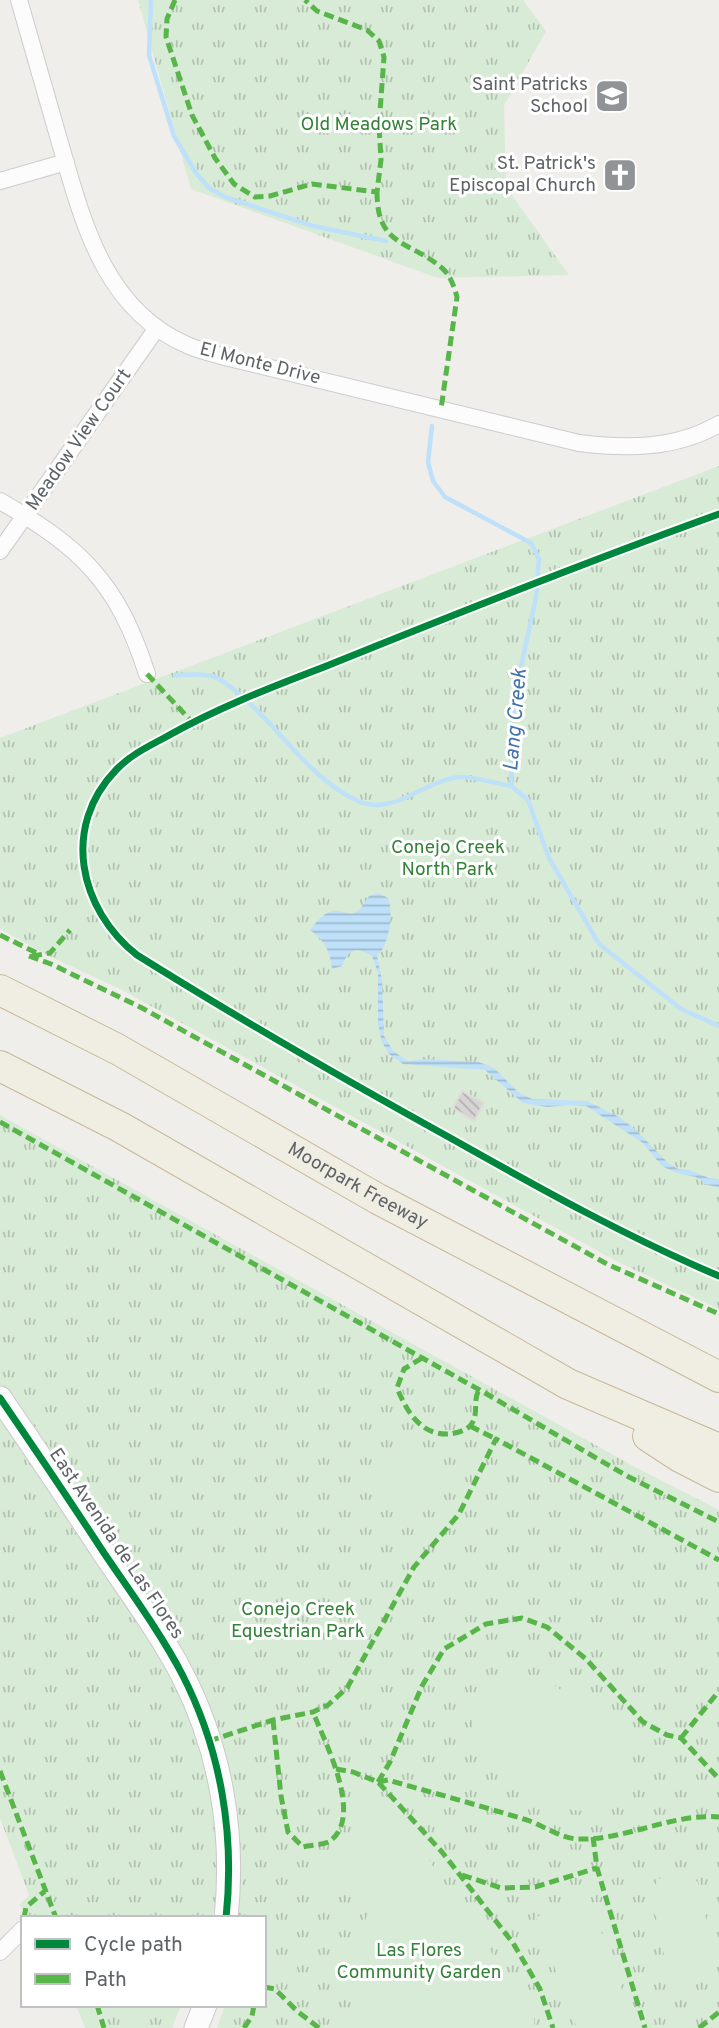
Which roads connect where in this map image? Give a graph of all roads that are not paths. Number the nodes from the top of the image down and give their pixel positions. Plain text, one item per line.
1 (19, 0) edge
2 (66, 162) junction
3 (0, 181) edge
4 (157, 328) junction
5 (719, 424) edge
6 (0, 501) edge
7 (26, 516) junction
8 (0, 551) edge
9 (147, 674) dead end
10 (0, 990) edge
11 (0, 1066) edge
12 (606, 1320) junction
13 (719, 1355) edge
14 (719, 1377) edge
15 (568, 1384) junction
16 (0, 1398) edge
17 (719, 1449) edge
18 (719, 1476) edge
19 (226, 1916) edge
20 (21, 1932) edge
21 (0, 1952) edge
22 (204, 2007) edge
23 (196, 2028) edge

1 - 2 street, El Monte Drive
2 - 3 street
2 - 4 street, El Monte Drive
4 - 5 street, El Monte Drive
4 - 7 street, Meadow View Court
6 - 7 street
7 - 8 street, Meadow View Court
7 - 9 street
10 - 12 highway, Moorpark Freeway
11 - 15 highway
12 - 13 highway
12 - 14 highway, Moorpark Freeway
15 - 17 highway
15 - 18 highway
16 - 19 street, East Avenida de Las Flores
20 - 21 street
22 - 23 street

